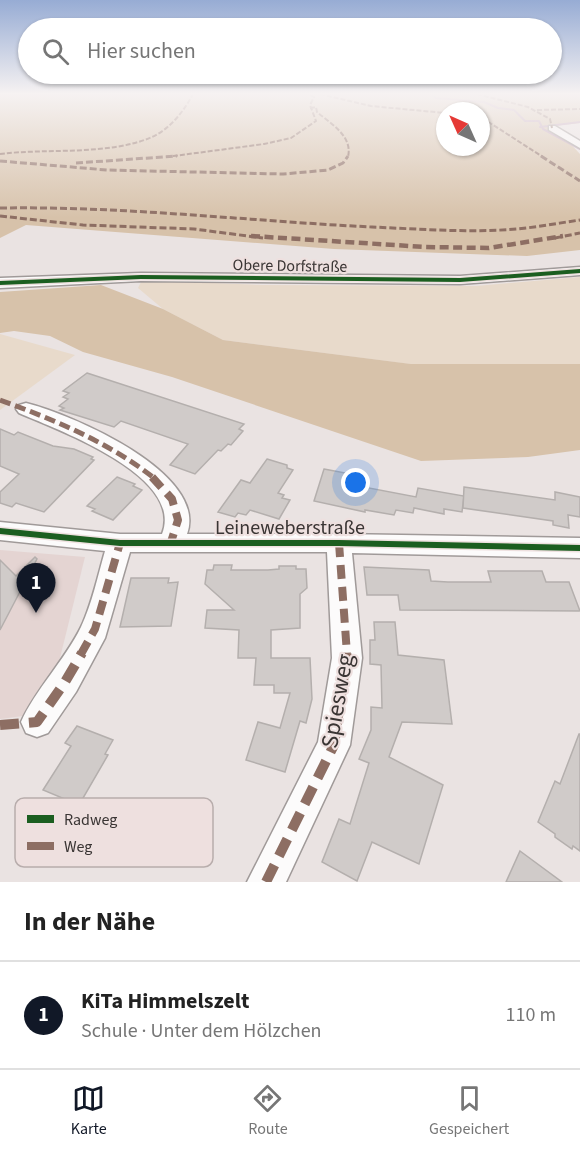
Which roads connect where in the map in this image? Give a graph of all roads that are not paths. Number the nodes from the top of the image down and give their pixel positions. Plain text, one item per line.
1 (564, 135) edge
2 (580, 145) edge
3 (580, 271) edge
4 (0, 282) edge
5 (26, 409) dead end
6 (0, 531) edge
7 (171, 542) junction
8 (120, 543) junction
9 (339, 543) junction
10 (580, 549) edge
11 (37, 722) dead end
12 (266, 882) edge

1 - 2 street
3 - 4 street, Obere Dorfstraße
5 - 7 street
6 - 8 street, Leineweberstraße
7 - 8 street, Leineweberstraße
7 - 9 street, Leineweberstraße
8 - 11 street
9 - 10 street, Leineweberstraße
9 - 12 street, Spiesweg

